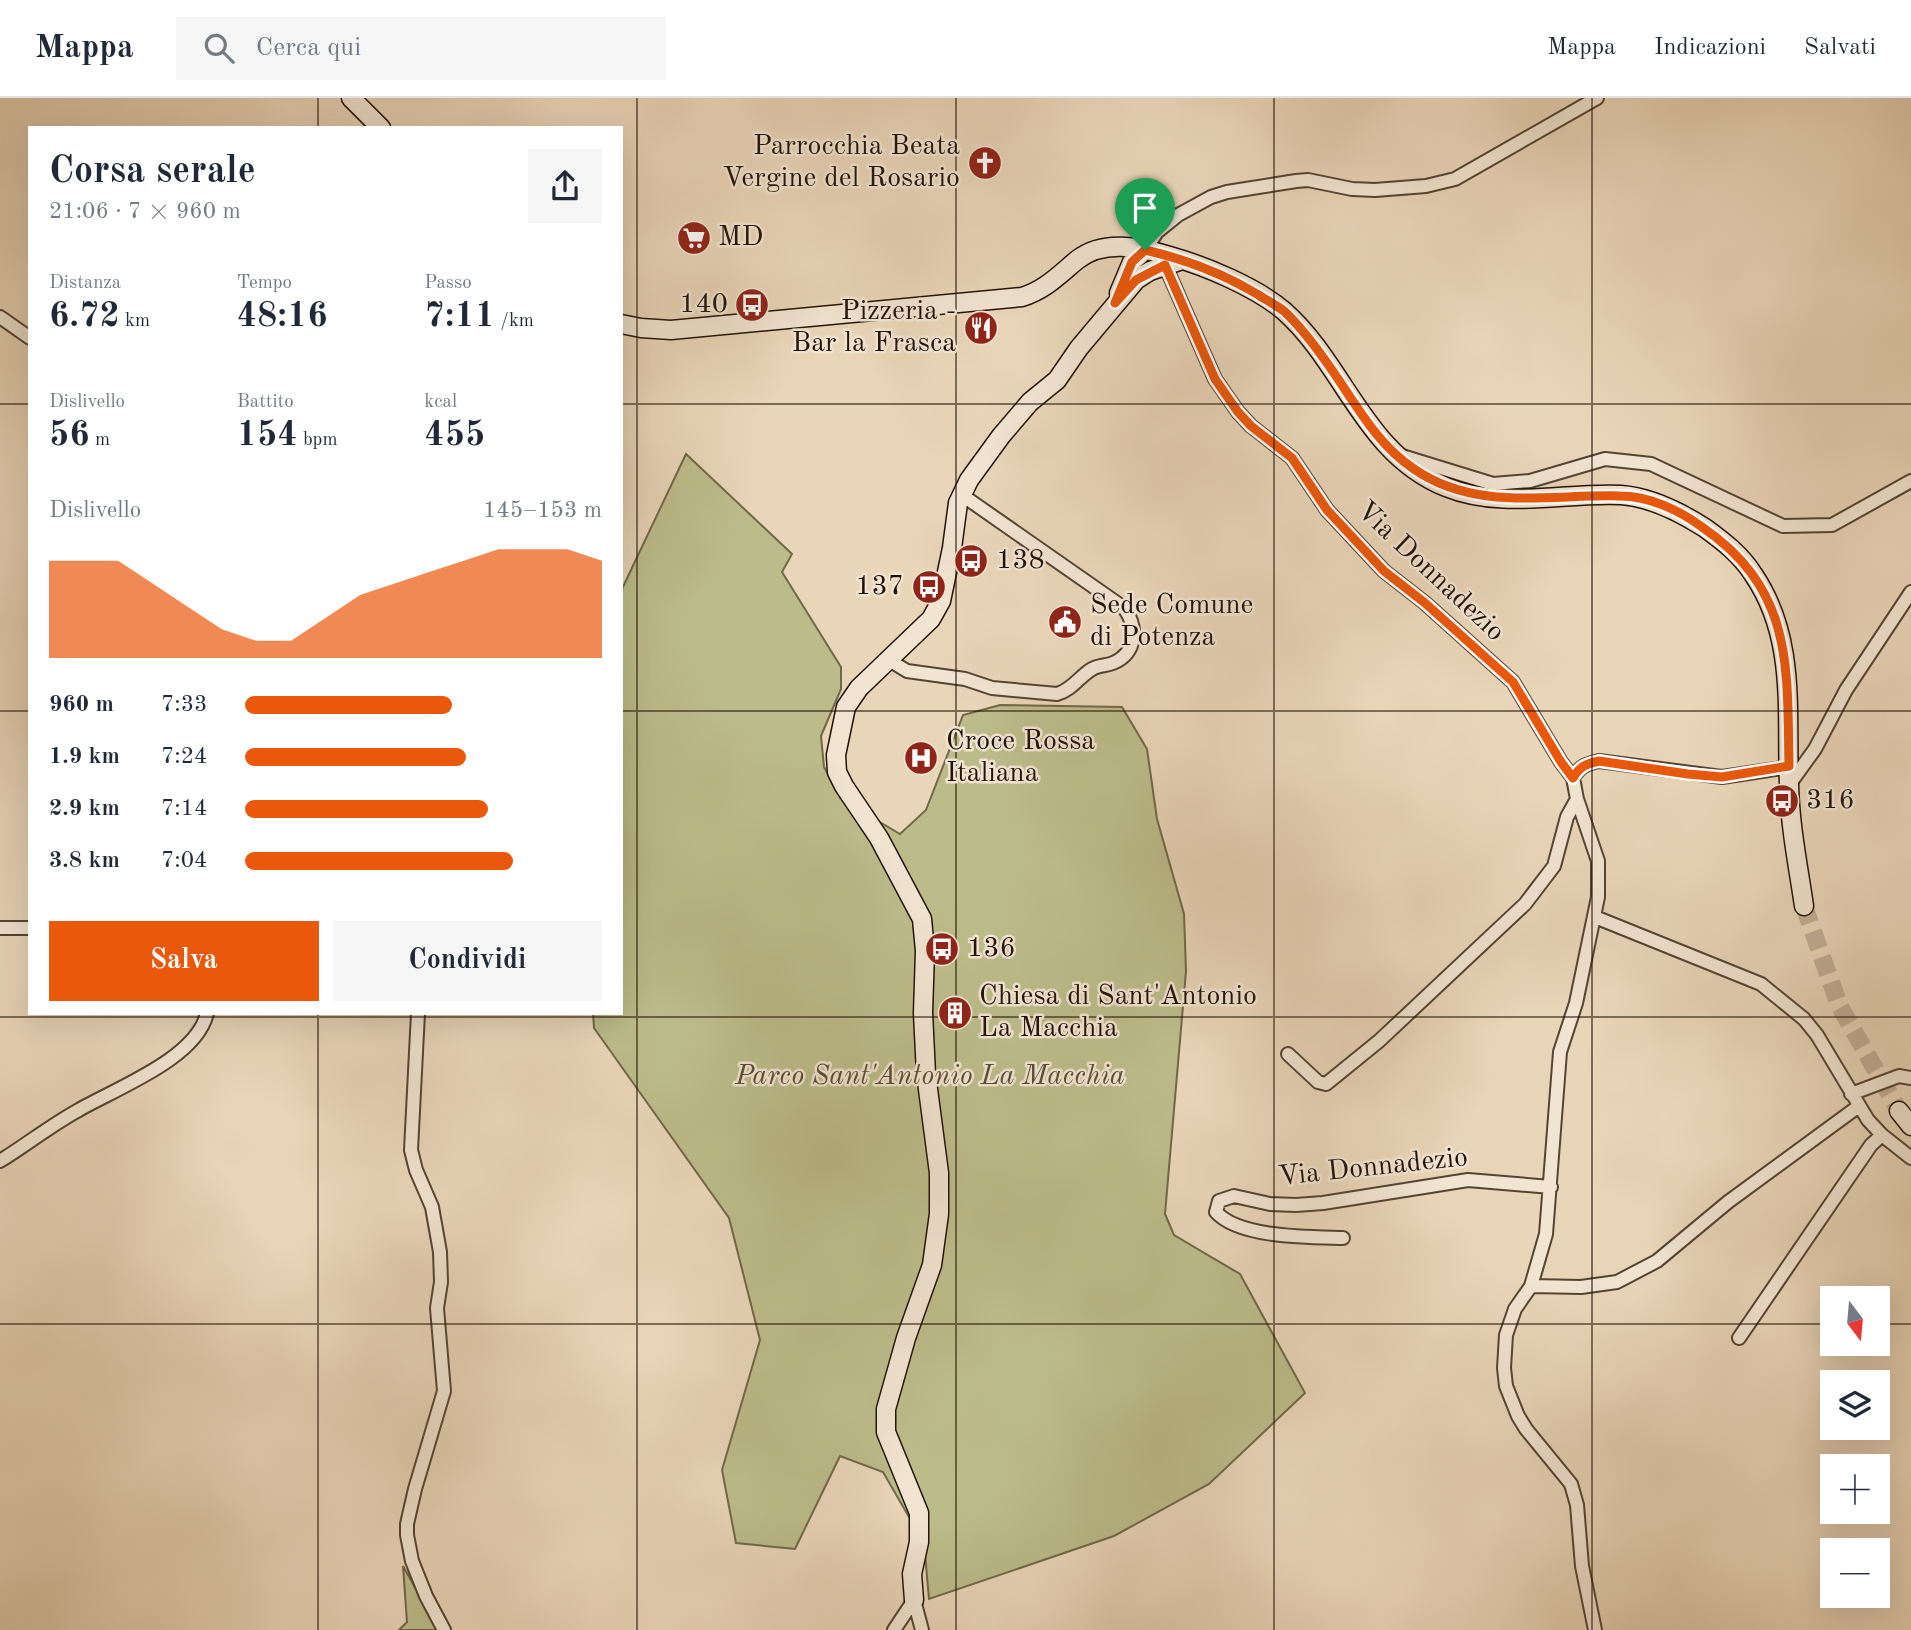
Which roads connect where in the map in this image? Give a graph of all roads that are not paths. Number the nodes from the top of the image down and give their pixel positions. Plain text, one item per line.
1 (351, 98) edge
2 (1597, 98) edge
3 (379, 126) edge
4 (1105, 247) junction
5 (1145, 250) junction
6 (1174, 262) junction
7 (1126, 275) junction
8 (1144, 275) junction
9 (1115, 303) junction
10 (0, 317) edge
11 (623, 324) edge
12 (28, 337) edge
13 (1396, 454) junction
14 (1911, 481) edge
15 (962, 495) junction
16 (1911, 592) edge
17 (889, 660) junction
18 (1789, 766) junction
19 (1573, 778) junction
20 (1789, 785) junction
21 (1577, 799) junction
22 (1804, 905) tunnel mouth
23 (1595, 917) junction
24 (0, 928) edge
25 (28, 928) edge
26 (206, 1015) edge
27 (418, 1015) edge
28 (1288, 1054) dead end
29 (1911, 1078) edge
30 (1852, 1094) junction
31 (1859, 1106) junction
32 (1899, 1111) tunnel mouth
33 (1911, 1125) edge
34 (1882, 1135) junction
35 (1911, 1158) edge
36 (0, 1161) edge
37 (1551, 1187) junction
38 (1343, 1238) dead end
39 (1531, 1286) junction
40 (1739, 1338) dead end
41 (914, 1600) junction
42 (444, 1630) edge
43 (894, 1630) edge
44 (922, 1630) edge
45 (1595, 1630) edge

1 - 3 main road
2 - 5 street
4 - 5 main road
4 - 7 main road
4 - 11 main road
5 - 6 main road
5 - 7 main road
5 - 8 main road
6 - 8 main road
6 - 13 main road
6 - 19 street, Via Donnadezio
7 - 9 main road
8 - 9 main road
9 - 15 main road
10 - 12 street
13 - 14 street
13 - 18 main road
15 - 17 main road
15 - 17 street
16 - 20 street
17 - 41 main road
18 - 19 street
18 - 20 main road
19 - 21 street, Via Donnadezio
20 - 22 main road
21 - 23 street, Via Donnadezio
21 - 28 street
23 - 30 street
23 - 37 street, Via Donnadezio
24 - 25 street
26 - 36 street
27 - 42 street
29 - 30 street
30 - 31 street
31 - 34 street
31 - 39 street
32 - 33 main road
34 - 35 street
34 - 40 street
37 - 38 street, Via Donnadezio
37 - 39 street, Via Donnadezio
39 - 45 street, Via Donnadezio
41 - 43 street
41 - 44 street

